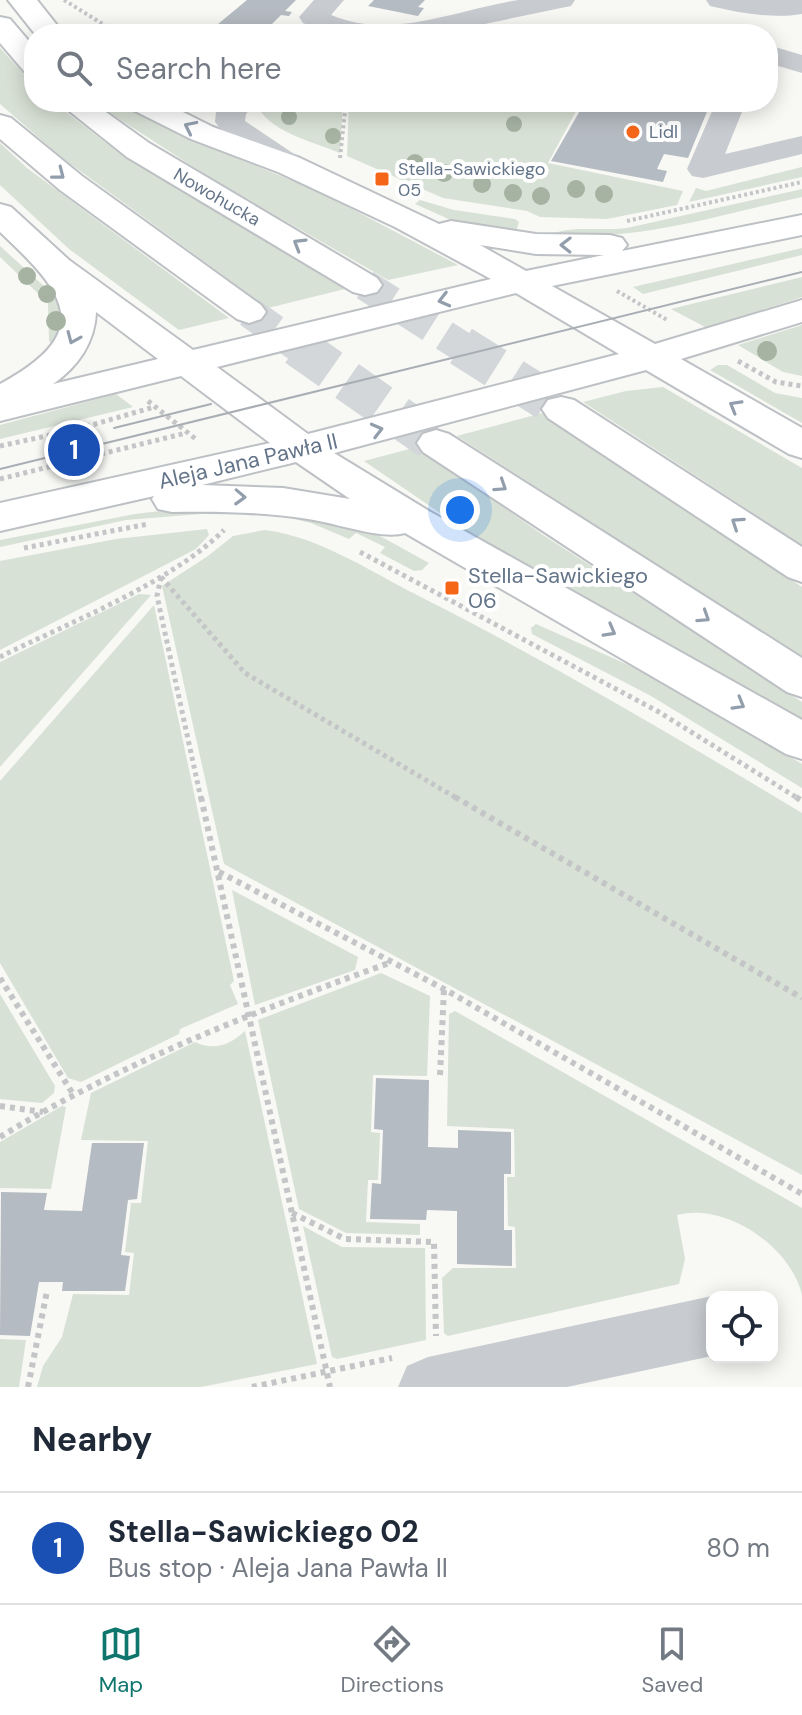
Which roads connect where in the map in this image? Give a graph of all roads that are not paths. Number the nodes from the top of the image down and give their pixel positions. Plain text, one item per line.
1 (22, 0) edge
2 (330, 0) edge
3 (720, 0) edge
4 (550, 2) edge
5 (791, 10) edge
6 (42, 24) edge
7 (329, 24) edge
8 (445, 24) edge
9 (549, 24) edge
10 (0, 25) edge
11 (24, 53) edge
12 (778, 57) edge
13 (802, 64) edge
14 (87, 112) edge
15 (160, 112) edge
16 (231, 112) edge
17 (727, 112) edge
18 (0, 124) edge
19 (802, 145) edge
20 (289, 165) junction
21 (0, 214) edge
22 (407, 220) junction
23 (793, 227) edge
24 (57, 267) junction
25 (520, 282) junction
26 (365, 285) tunnel mouth
27 (802, 311) edge
28 (249, 312) tunnel mouth
29 (592, 323) junction
30 (345, 325) junction
31 (653, 358) junction
32 (186, 362) junction
33 (0, 399) edge
34 (494, 399) junction
35 (248, 407) junction
36 (0, 409) edge
37 (561, 409) tunnel mouth
38 (436, 443) tunnel mouth
39 (802, 445) edge
40 (301, 449) junction
41 (12, 526) edge
42 (473, 554) junction
43 (802, 567) edge
44 (802, 680) edge
45 (802, 741) edge
46 (706, 1327) edge
47 (432, 1368) edge

1 - 6 main road
2 - 7 street
3 - 5 street
4 - 8 street
4 - 9 street
10 - 11 main road
12 - 13 street
26 -> 14 main road, Nowohucka
20 -> 15 main road
16 - 20 street
17 - 19 street
18 -> 28 main road
20 - 22 main road
21 - 24 main road
23 -> 22 main road
22 - 25 main road
23 - 25 main road
24 - 32 main road
24 -> 33 main road
25 - 29 main road
25 -> 30 main road
27 - 31 main road, Aleja Jana Pawła II
29 - 31 main road
29 - 34 main road, Aleja Jana Pawła II
30 - 32 main road
30 - 35 main road
31 - 34 main road, Aleja Jana Pawła II
39 -> 31 main road
32 - 35 main road
32 - 36 main road
40 -> 34 main road, Aleja Jana Pawła II
35 - 40 main road
43 -> 37 main road
38 -> 44 main road
40 - 41 main road, Aleja Jana Pawła II
40 - 42 main road
41 -> 42 main road
42 -> 45 main road
46 - 47 street

